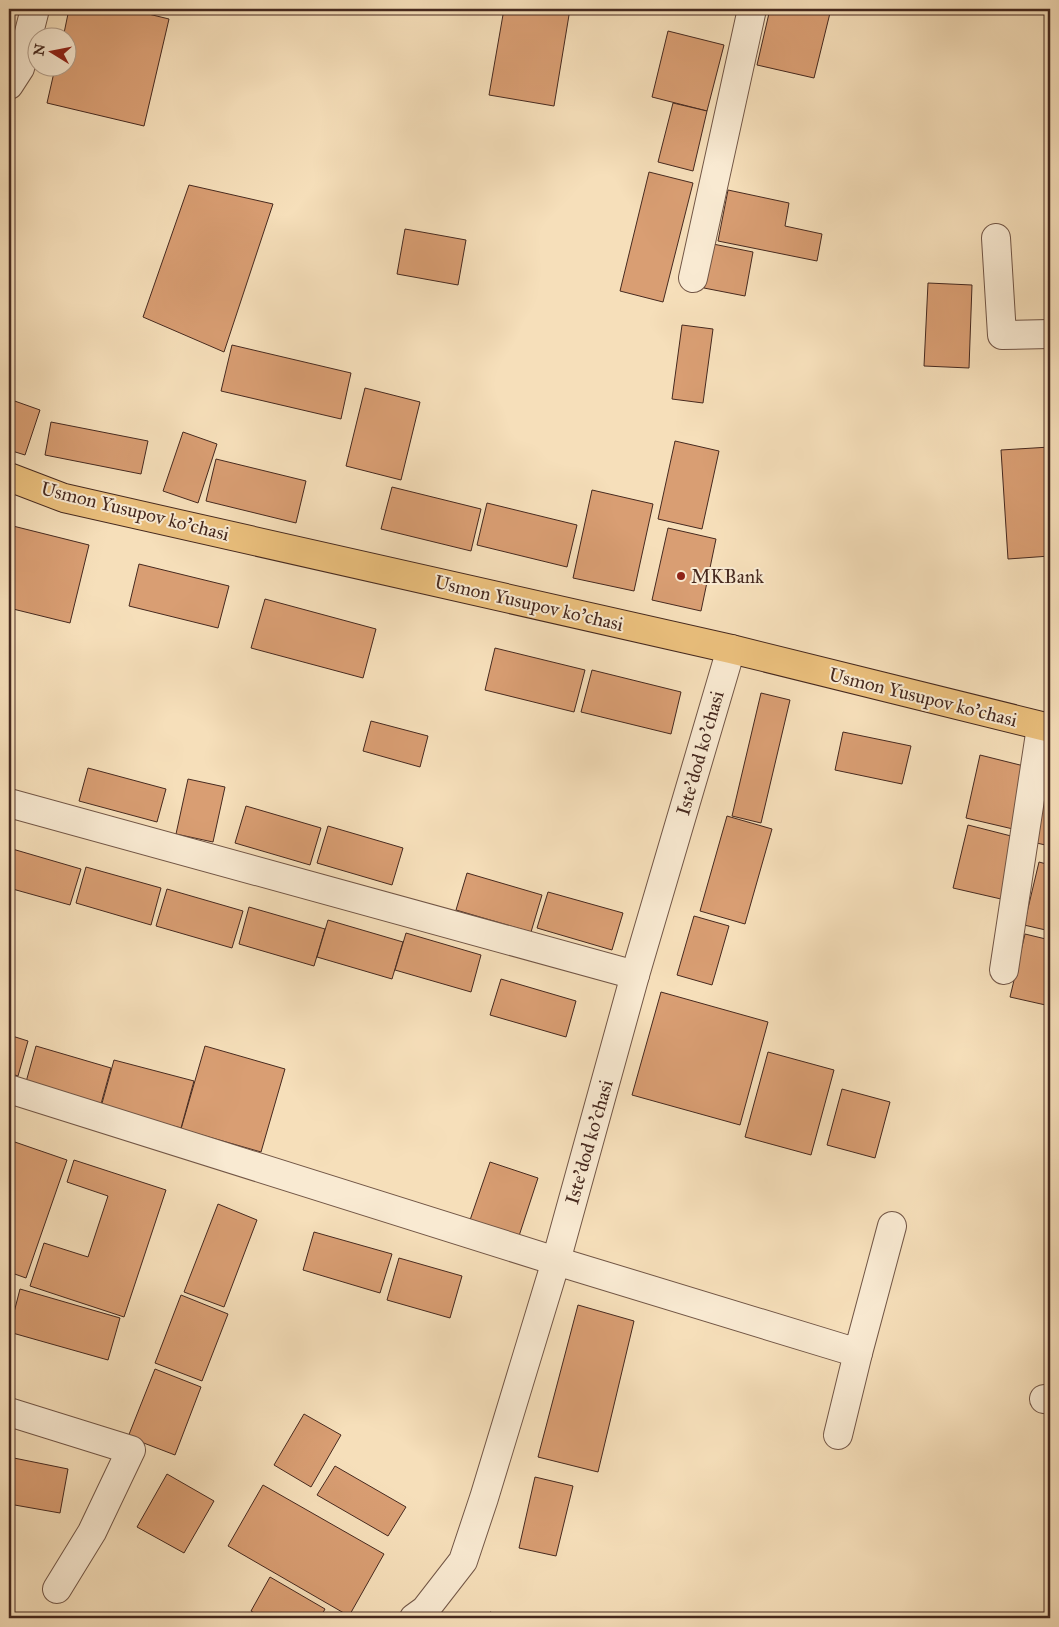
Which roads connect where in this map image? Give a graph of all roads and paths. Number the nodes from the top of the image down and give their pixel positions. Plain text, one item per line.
1 (35, 9) edge
2 (752, 9) edge
3 (9, 86) edge
4 (996, 238) dead end
5 (693, 278) dead end
6 (1050, 334) edge
7 (9, 477) edge
8 (731, 649) junction
9 (1045, 728) edge
10 (9, 803) edge
11 (1004, 970) dead end
12 (635, 975) junction
13 (9, 1089) edge
14 (892, 1226) dead end
15 (556, 1261) junction
16 (858, 1352) junction
17 (9, 1412) edge
18 (838, 1435) dead end
19 (57, 1589) dead end
20 (414, 1618) edge

1 - 3 street
2 - 5 street
4 - 6 street
7 - 8 main road, Usmon Yusupov ko'chasi
8 - 9 main road, Usmon Yusupov ko'chasi
8 - 12 street, Iste'dod ko'chasi
9 - 11 street
10 - 12 street
12 - 15 street, Iste'dod ko'chasi
13 - 15 street
14 - 16 street
15 - 16 street
15 - 20 street, Iste'dod ko'chasi
16 - 18 street
17 - 19 street

